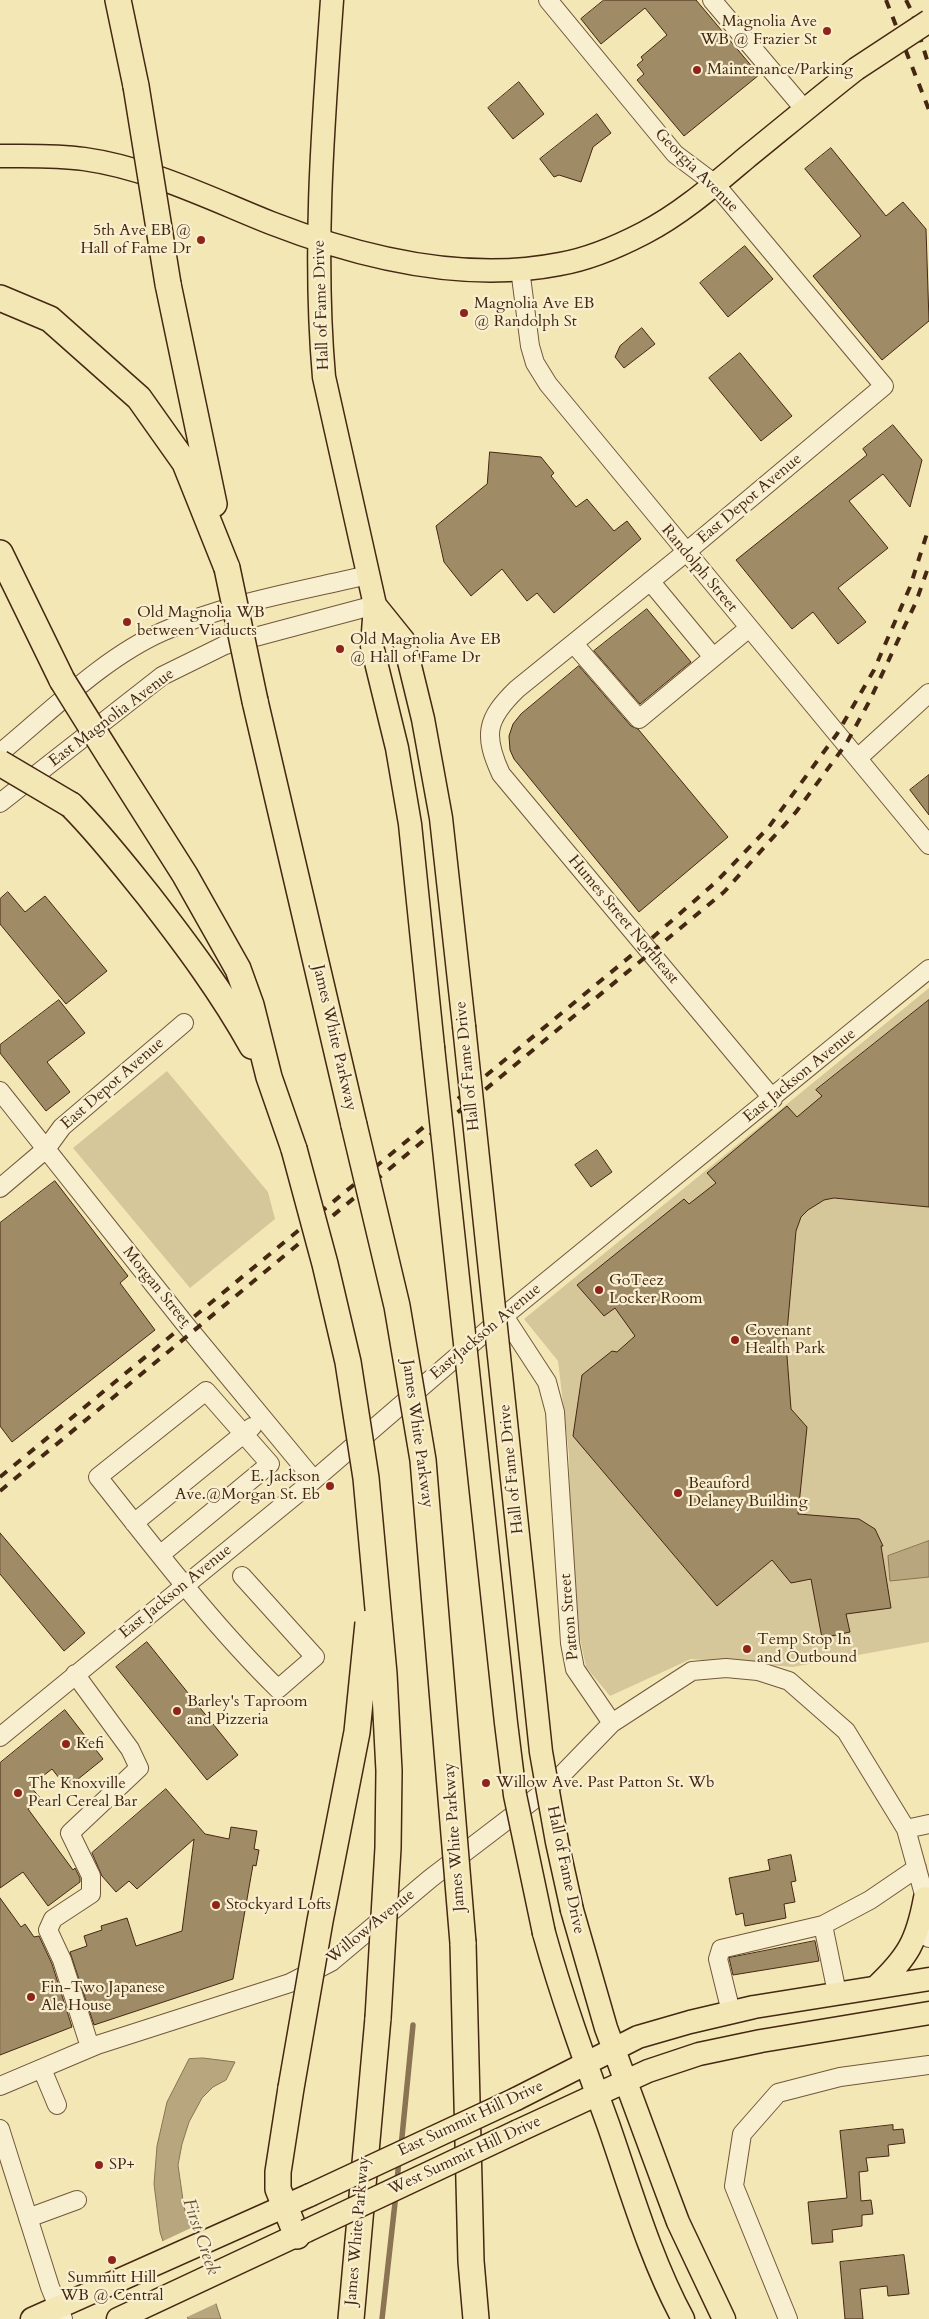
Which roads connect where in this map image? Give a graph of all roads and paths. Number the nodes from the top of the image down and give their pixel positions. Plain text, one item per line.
1 (118, 0) edge
2 (332, 0) edge
3 (548, 0) edge
4 (712, 0) edge
5 (929, 21) edge
6 (805, 110) junction
7 (0, 156) edge
8 (715, 184) junction
9 (320, 242) junction
10 (520, 269) junction
11 (0, 298) edge
12 (884, 386) joint
13 (0, 553) edge
14 (686, 553) junction
15 (227, 568) junction
16 (368, 575) junction
17 (650, 581) junction
18 (375, 605) junction
19 (749, 628) junction
20 (574, 644) junction
21 (713, 657) junction
22 (929, 693) edge
23 (489, 734) joint
24 (0, 753) edge
25 (858, 758) junction
26 (0, 763) edge
27 (0, 803) edge
28 (929, 845) edge
29 (929, 969) edge
30 (184, 1023) dead end
31 (269, 1077) junction
32 (0, 1091) edge
33 (772, 1098) junction
34 (46, 1149) junction
35 (0, 1188) edge
36 (504, 1316) junction
37 (263, 1418) junction
38 (244, 1434) junction
39 (314, 1480) junction
40 (134, 1523) junction
41 (160, 1555) junction
42 (373, 1574) junction
43 (242, 1576) dead end
44 (184, 1585) junction
45 (75, 1674) junction
46 (612, 1723) junction
47 (0, 1737) edge
48 (929, 1824) edge
49 (906, 1829) junction
50 (917, 1868) junction
51 (925, 1893) edge
52 (823, 1925) junction
53 (929, 1938) edge
54 (929, 1979) edge
55 (876, 1987) junction
56 (837, 1994) junction
57 (731, 2012) junction
58 (929, 2013) edge
59 (90, 2047) junction
60 (614, 2048) junction
61 (585, 2064) junction
62 (929, 2066) edge
63 (42, 2068) junction
64 (626, 2080) junction
65 (0, 2086) edge
66 (596, 2095) junction
67 (57, 2105) dead end
68 (0, 2129) edge
69 (77, 2200) dead end
70 (284, 2206) junction
71 (28, 2218) junction
72 (301, 2233) junction
73 (471, 2261) junction
74 (61, 2314) edge
75 (127, 2315) edge
76 (32, 2319) edge
77 (351, 2319) edge
78 (476, 2319) edge
79 (484, 2319) edge
80 (683, 2319) edge
81 (724, 2319) edge
82 (788, 2319) edge

1 - 15 highway, bridge
2 - 9 main road, Hall of Fame Drive
3 - 8 street, Georgia Avenue
4 - 6 street
5 - 6 main road, bridge
6 - 8 main road
7 - 9 main road
8 - 10 main road
8 - 12 street, Georgia Avenue
9 - 10 main road
9 - 16 main road, Hall of Fame Drive
10 - 14 street, Randolph Street
11 - 15 highway
12 - 14 street, East Depot Avenue
13 - 31 highway, bridge
14 - 17 street, East Depot Avenue
14 - 19 street, Randolph Street
15 - 73 highway, James White Parkway, bridge
16 - 18 main road, Hall of Fame Drive
16 - 24 street
17 - 20 street, East Depot Avenue
17 - 21 street
18 - 27 street, East Magnolia Avenue
18 - 60 main road, Hall of Fame Drive, bridge
18 - 61 main road, Hall of Fame Drive, bridge
19 - 21 street
19 - 25 street, Randolph Street
20 - 21 street
20 - 23 street, East Depot Avenue
22 - 25 street
23 - 33 street, Humes Street Northeast
25 - 28 street, Randolph Street
26 - 31 highway, bridge
29 - 33 street, East Jackson Avenue
30 - 34 street, East Depot Avenue
31 - 42 highway, James White Parkway, bridge
32 - 34 street, Morgan Street
33 - 36 street, East Jackson Avenue
34 - 35 street, East Depot Avenue
34 - 37 street, Morgan Street
36 - 39 street, East Jackson Avenue
36 - 46 street, Patton Street
37 - 38 street
37 - 39 street, Morgan Street
38 - 40 street
38 - 40 street
38 - 41 street
39 - 44 street, East Jackson Avenue
40 - 41 street
41 - 44 street
42 - 70 highway, bridge
42 - 77 highway, James White Parkway, bridge
43 - 44 street
44 - 45 street, East Jackson Avenue
45 - 47 street, East Jackson Avenue
45 - 59 street
46 - 49 street
46 - 59 street, Willow Avenue
48 - 49 street
49 - 50 street
50 - 51 street
50 - 52 street
51 - 53 street
51 - 55 main road
52 - 56 street
52 - 57 street
54 - 55 main road, East Summit Hill Drive
55 - 56 main road, East Summit Hill Drive
56 - 57 main road, East Summit Hill Drive
57 - 60 main road, East Summit Hill Drive
58 - 64 main road
59 - 63 street, Willow Avenue
60 - 61 main road, East Summit Hill Drive
60 - 64 main road, Hall of Fame Drive
61 - 66 main road, Hall of Fame Drive
61 - 70 main road, East Summit Hill Drive, bridge
62 - 82 street
63 - 65 street, Willow Avenue
63 - 67 street
64 - 66 main road
64 - 81 main road, Hall of Fame Drive
66 - 72 main road, West Summit Hill Drive, bridge
66 - 80 main road, Hall of Fame Drive
68 - 71 street
69 - 71 street
70 - 72 highway
70 - 74 main road, East Summit Hill Drive
71 - 74 street
72 - 75 main road, West Summit Hill Drive
73 - 78 highway, James White Parkway
73 - 79 highway
74 - 76 main road, East Summit Hill Drive

